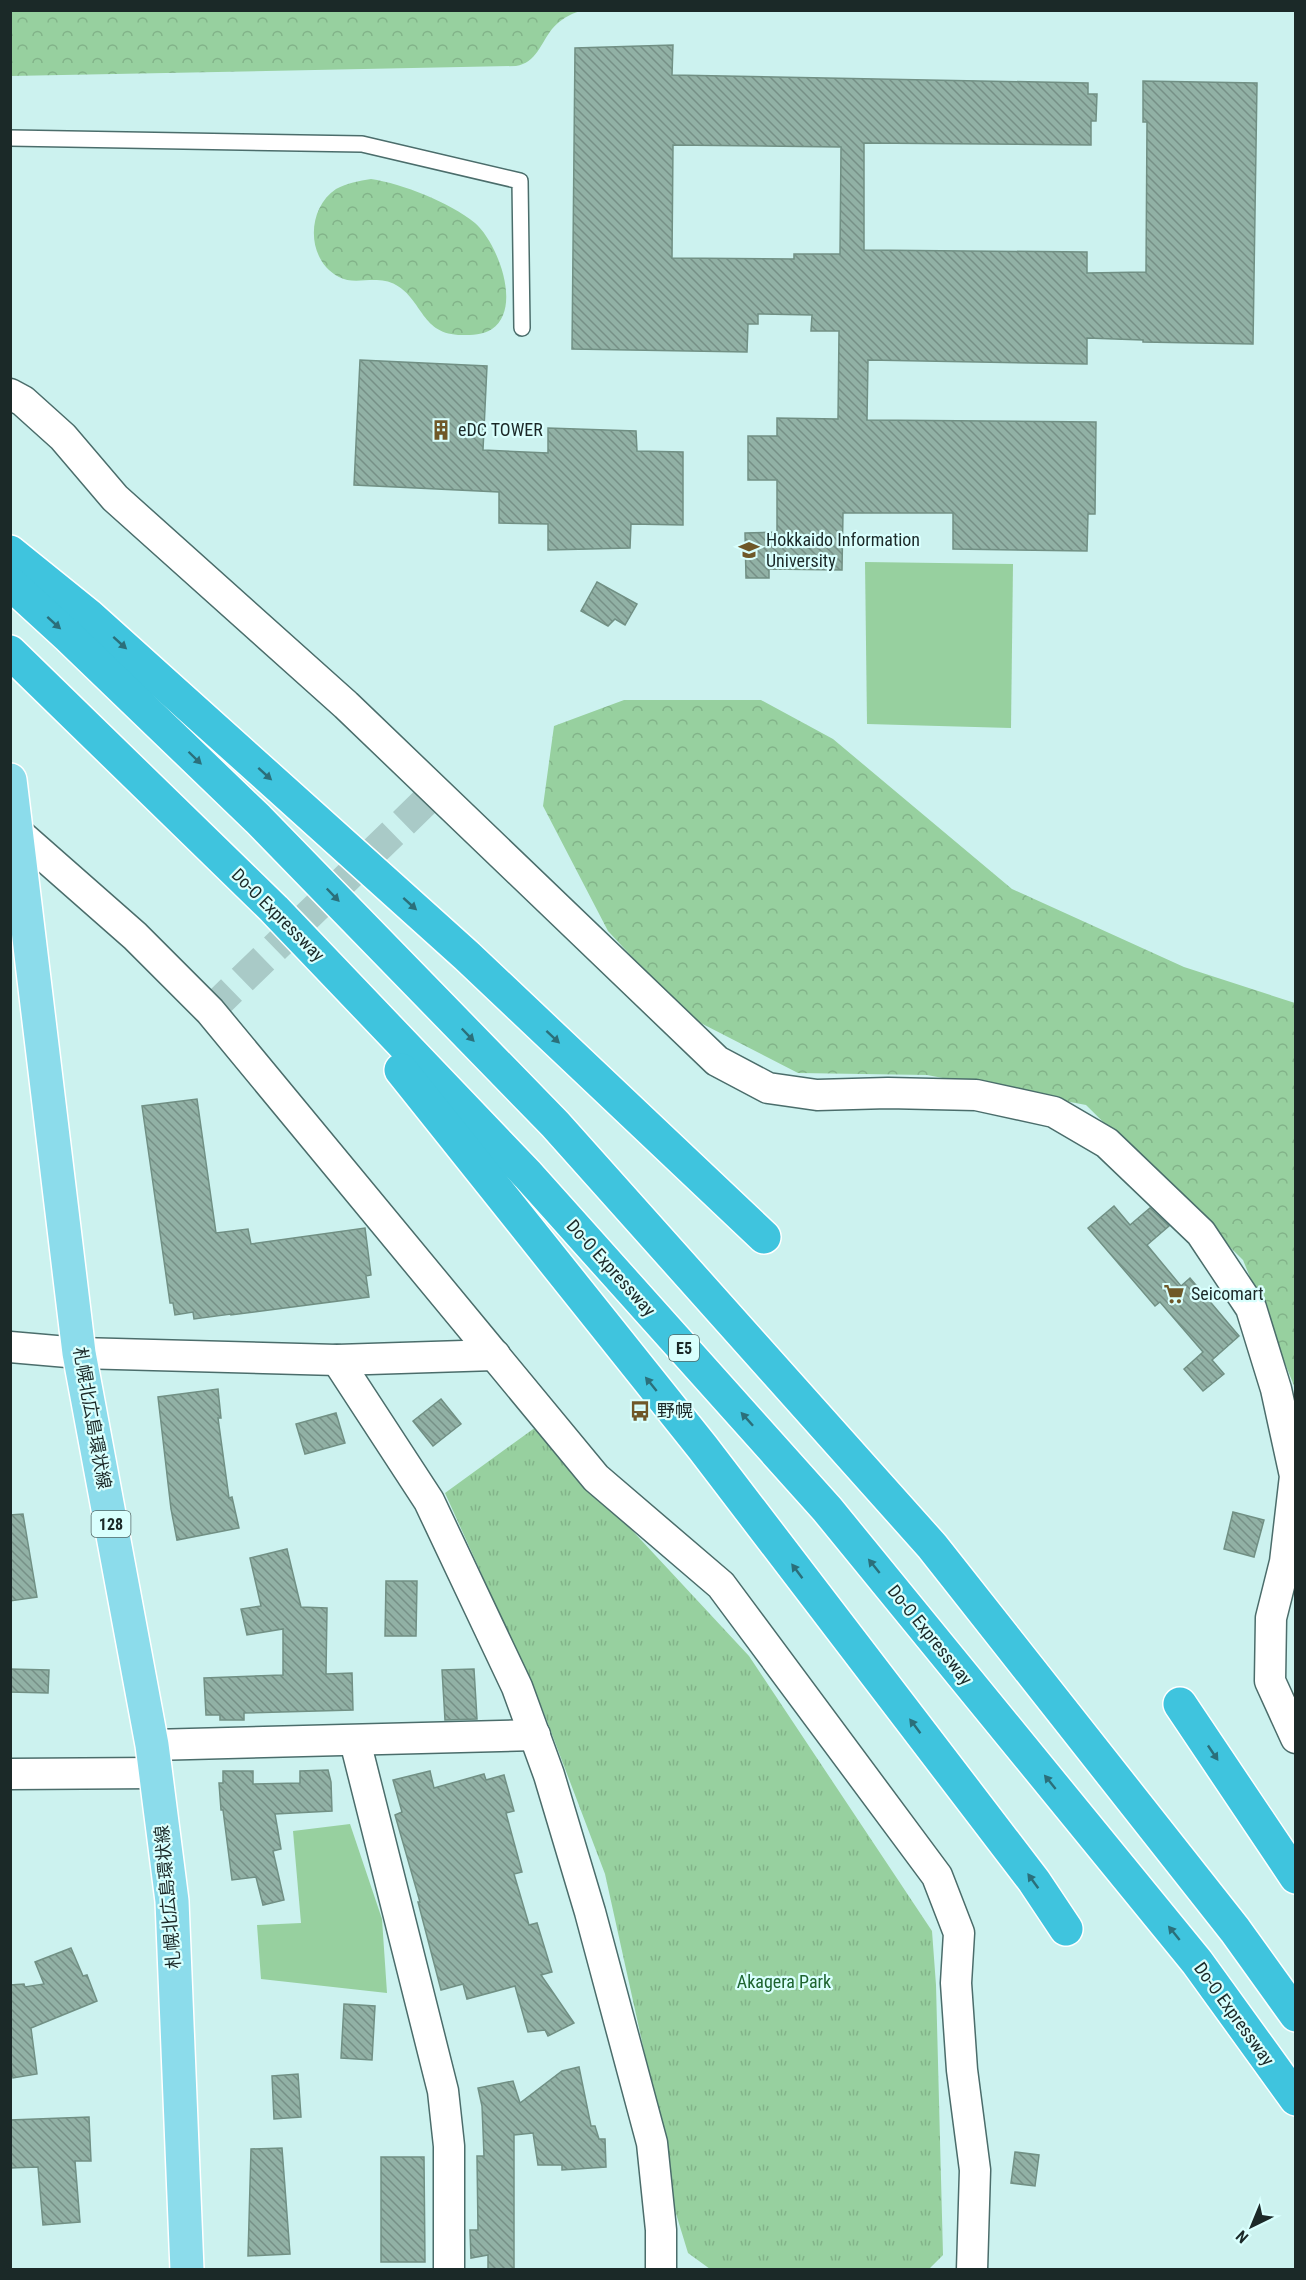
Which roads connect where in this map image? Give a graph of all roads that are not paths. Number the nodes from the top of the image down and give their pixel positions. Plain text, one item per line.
1 (10, 138) edge
2 (522, 328) dead end
3 (10, 394) edge
4 (10, 552) edge
5 (10, 584) edge
6 (10, 652) edge
7 (10, 780) edge
8 (14, 830) edge
9 (274, 909) junction
10 (764, 1237) dead end
11 (10, 1347) edge
12 (79, 1353) junction
13 (495, 1355) junction
14 (337, 1360) junction
15 (1180, 1704) dead end
16 (535, 1735) junction
17 (1296, 1738) edge
18 (355, 1741) junction
19 (154, 1759) junction
20 (10, 1774) edge
21 (1296, 1877) edge
22 (1066, 1929) dead end
23 (1296, 2015) edge
24 (1296, 2099) edge
25 (187, 2270) edge
26 (450, 2270) edge
27 (661, 2270) edge
28 (972, 2270) edge

1 - 2 lane
3 - 17 street
4 -> 10 highway
5 -> 23 highway
6 - 9 highway, Do-O Expressway / E5
7 - 8 main road, 札幌北広島環状線 / 128
8 - 12 main road, 札幌北広島環状線 / 128
8 - 13 street
22 -> 9 highway
24 -> 9 highway, Do-O Expressway / E5
11 - 12 street
12 - 14 street
12 - 19 main road, 札幌北広島環状線 / 128
13 - 14 street
13 - 28 street
14 - 16 street
15 -> 21 highway
16 - 18 street
16 - 27 street
18 - 19 street
18 - 26 street
19 - 20 street
19 - 25 main road, 札幌北広島環状線 / 128

